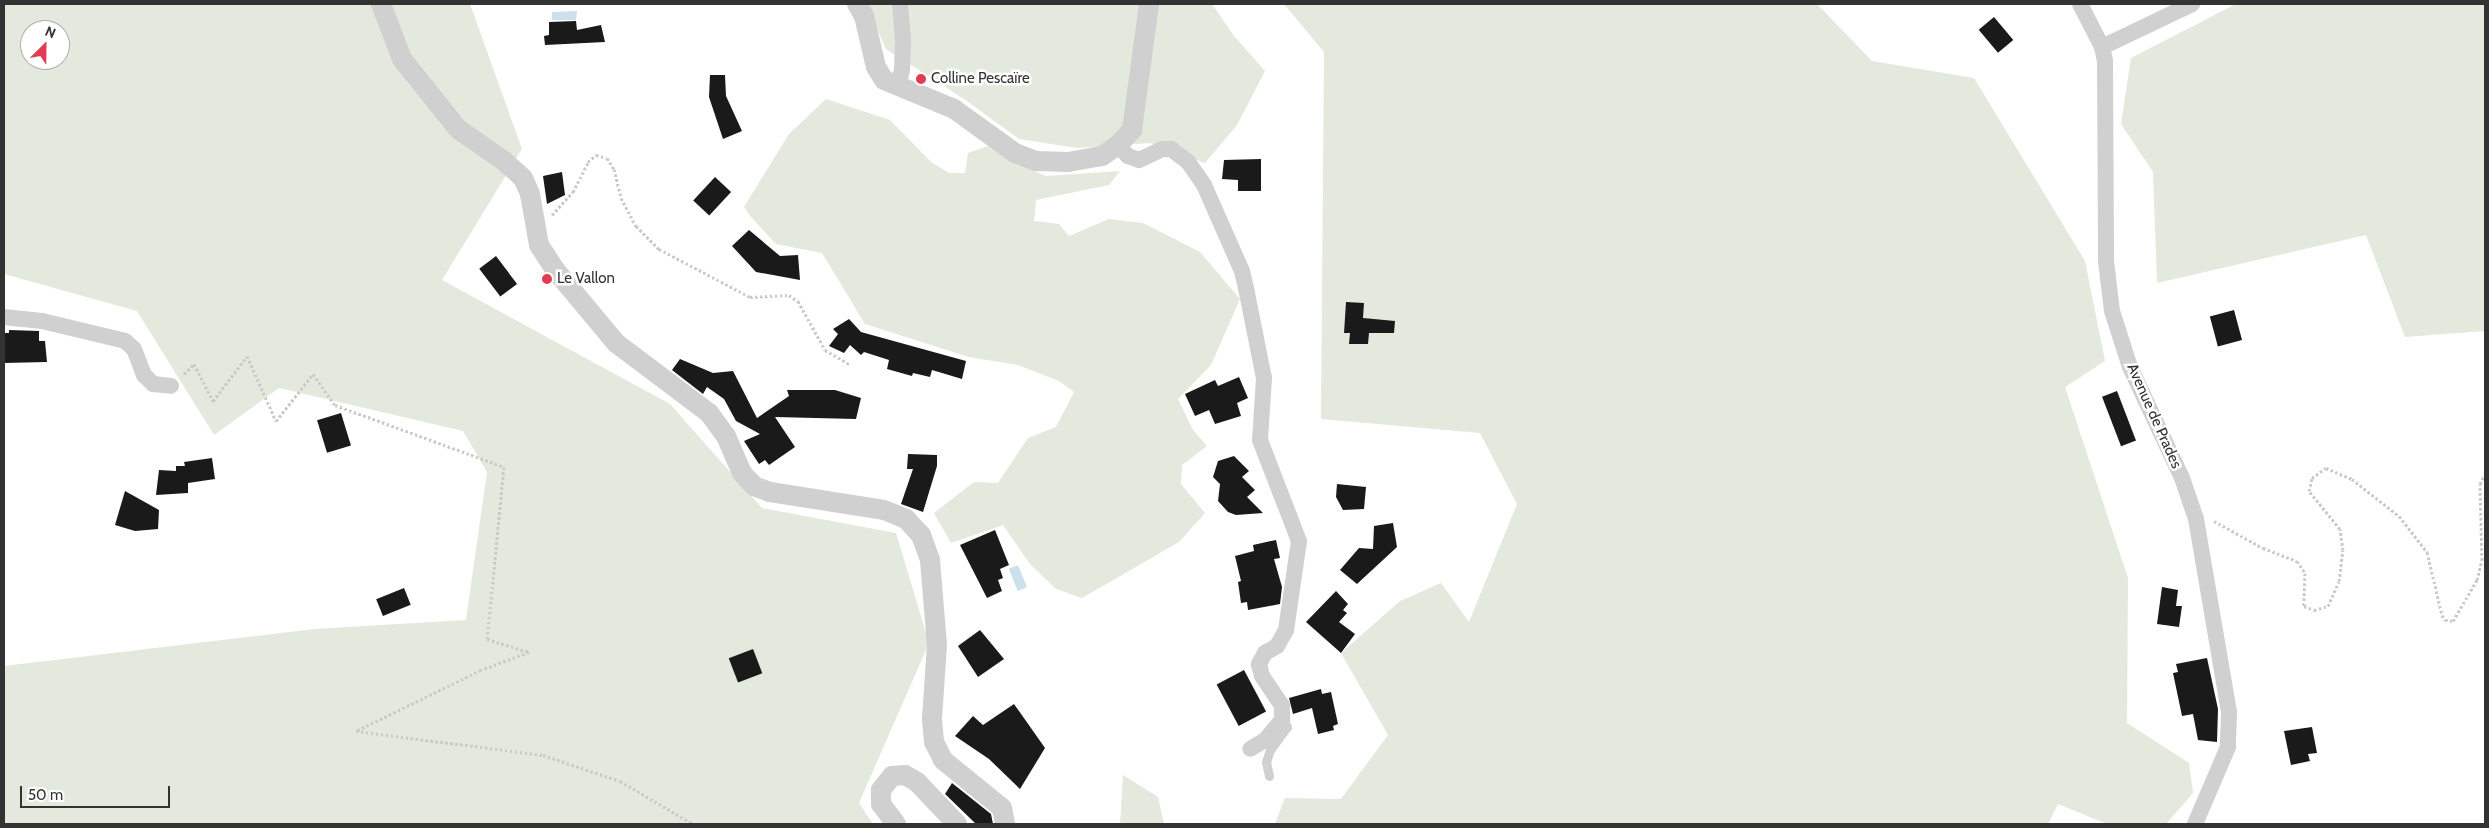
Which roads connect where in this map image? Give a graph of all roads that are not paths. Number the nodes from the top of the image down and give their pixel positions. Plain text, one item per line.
1 (381, 4) edge
2 (857, 4) edge
3 (900, 4) edge
4 (1149, 4) edge
5 (2080, 4) edge
6 (2192, 4) edge
7 (2102, 47) junction
8 (898, 86) junction
9 (1118, 145) junction
10 (4, 317) edge
11 (171, 386) road end
12 (1282, 720) junction
13 (1250, 749) dead end
14 (1269, 776) dead end
15 (896, 824) edge
16 (957, 824) edge
17 (1005, 824) edge
18 (2195, 824) edge

1 - 17 street
2 - 8 street
3 - 8 street
4 - 9 street
5 - 7 street, Avenue de Prades
6 - 7 street
7 - 18 street, Avenue de Prades
8 - 9 street
9 - 12 street
10 - 11 street
12 - 13 street
12 - 14 lane
15 - 16 street

